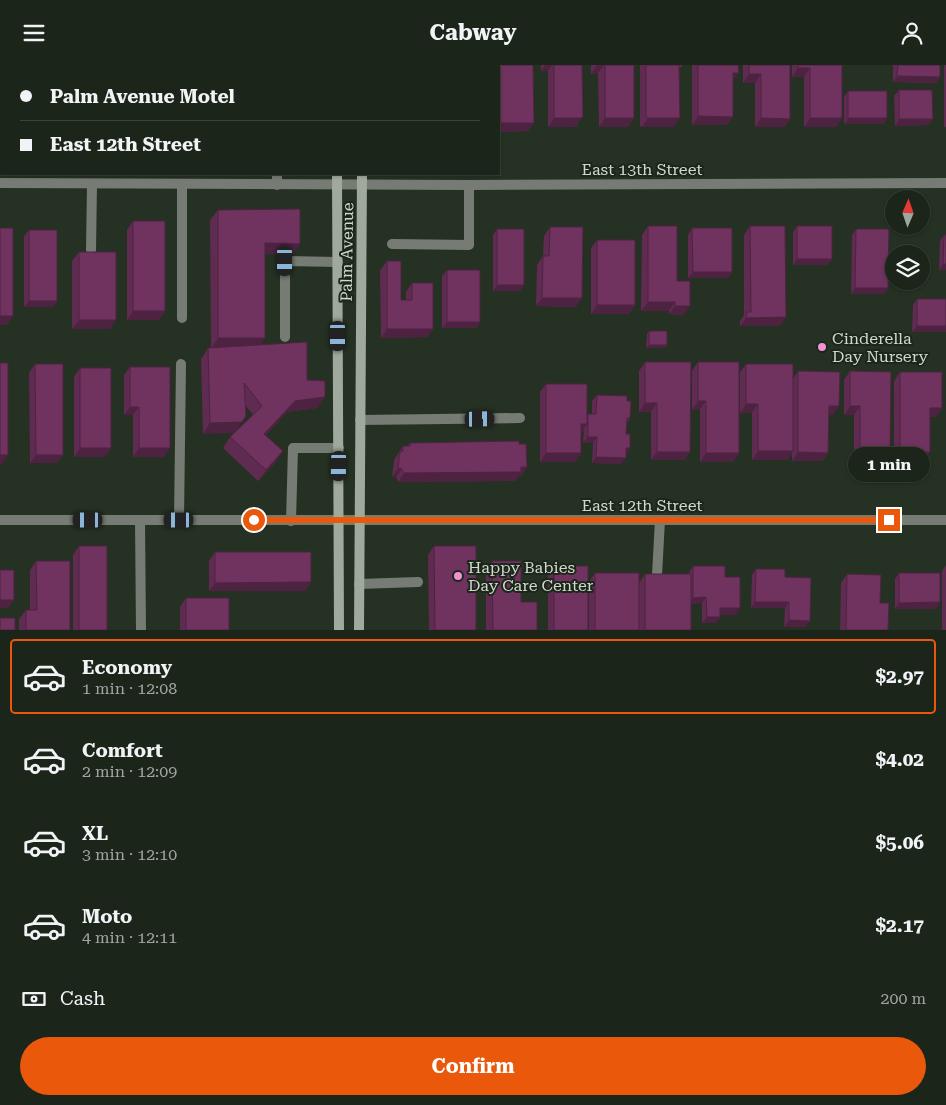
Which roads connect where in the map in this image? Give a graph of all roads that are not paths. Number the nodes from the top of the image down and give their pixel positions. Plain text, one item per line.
1 (277, 175) edge
2 (166, 179) edge
3 (337, 179) edge
4 (362, 179) edge
5 (0, 183) edge
6 (946, 183) edge
7 (92, 184) junction
8 (182, 184) junction
9 (277, 185) junction
10 (469, 185) junction
11 (392, 244) dead end
12 (91, 249) dead end
13 (338, 262) junction
14 (182, 318) dead end
15 (285, 337) dead end
16 (181, 364) dead end
17 (520, 418) dead end
18 (360, 420) junction
19 (339, 448) junction
20 (0, 520) edge
21 (140, 520) junction
22 (179, 520) junction
23 (338, 520) junction
24 (360, 520) junction
25 (660, 520) junction
26 (946, 520) edge
27 (291, 521) junction
28 (657, 575) edge
29 (418, 582) dead end
30 (359, 584) junction
31 (141, 630) edge
32 (339, 630) edge
33 (359, 630) edge

1 - 9 street
2 - 7 street, East 13th Street
2 - 8 street, East 13th Street
3 - 4 street, East 13th Street
3 - 9 street, East 13th Street
3 - 13 main road, Palm Avenue
4 - 10 street, East 13th Street
4 - 18 main road, Palm Avenue
5 - 7 street, East 13th Street
6 - 10 street, East 13th Street
7 - 12 street
8 - 9 street, East 13th Street
8 - 14 street
10 - 11 street
13 - 15 street
13 - 19 main road, Palm Avenue
16 - 22 street
17 - 18 street
18 - 24 main road, Palm Avenue
19 - 23 main road, Palm Avenue
19 - 27 street
20 - 21 street, East 12th Street
21 - 22 street, East 12th Street
21 - 31 street
22 - 27 street, East 12th Street
23 - 24 street, East 12th Street
23 - 27 street, East 12th Street
23 - 32 main road, Palm Avenue
24 - 25 street, East 12th Street
24 - 30 main road, Palm Avenue
25 - 26 street, East 12th Street
25 - 28 street
29 - 30 street
30 - 33 main road, Palm Avenue

